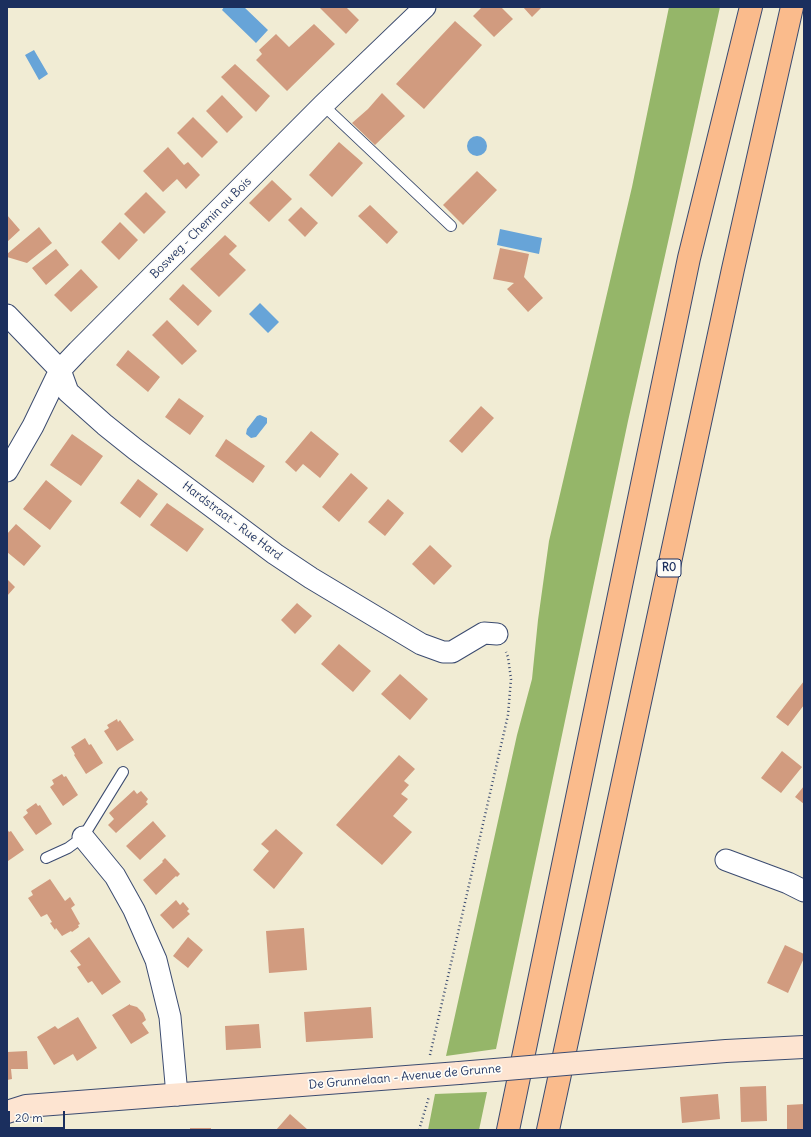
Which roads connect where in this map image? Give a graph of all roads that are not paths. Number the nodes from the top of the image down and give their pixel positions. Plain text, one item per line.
1 (425, 7) edge
2 (751, 7) edge
3 (792, 7) edge
4 (323, 105) junction
5 (451, 226) dead end
6 (7, 315) edge
7 (60, 370) junction
8 (7, 471) edge
9 (497, 634) road end
10 (123, 772) dead end
11 (83, 837) junction
12 (46, 858) dead end
13 (726, 860) dead end
14 (804, 891) edge
15 (804, 1047) edge
16 (177, 1095) junction
17 (7, 1112) edge
18 (508, 1130) edge
19 (548, 1130) edge

1 - 4 street, Bosweg - Chemin au Bois
2 - 18 highway
3 - 19 highway, R0
4 - 5 lane
4 - 7 street, Bosweg - Chemin au Bois
6 - 7 street, Hardstraat - Rue Hard
7 - 8 street, Bosweg - Chemin au Bois
7 - 9 street, Hardstraat - Rue Hard
10 - 11 lane
11 - 12 lane
11 - 16 street
13 - 14 street
15 - 16 street, De Grunnelaan - Avenue de Grunne, bridge
16 - 17 street, De Grunnelaan - Avenue de Grunne

